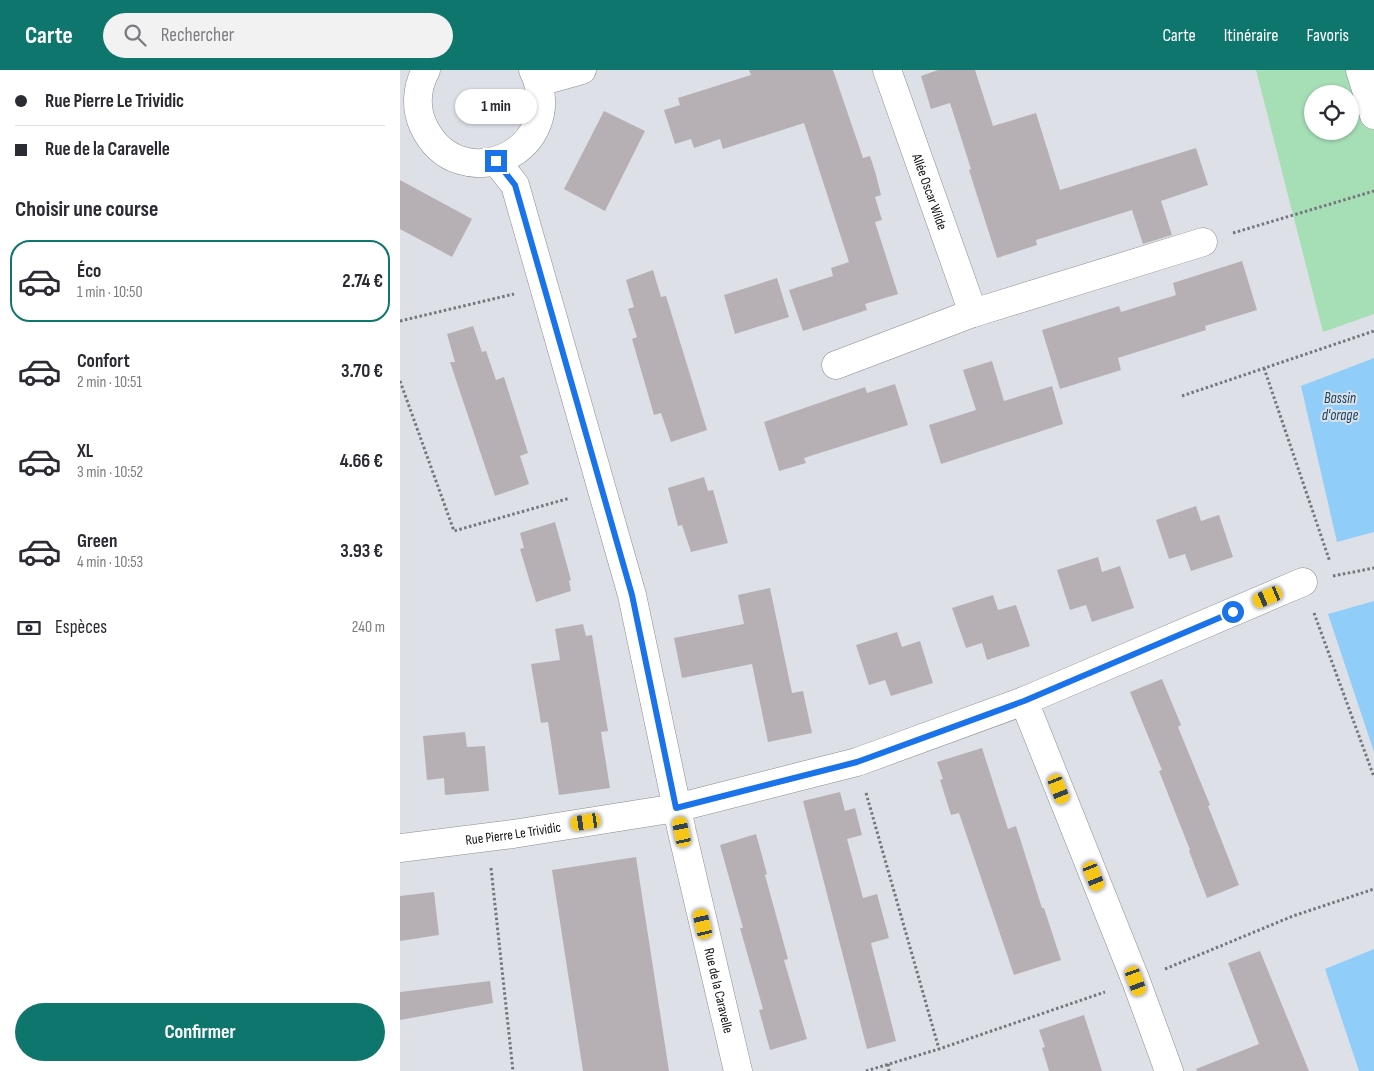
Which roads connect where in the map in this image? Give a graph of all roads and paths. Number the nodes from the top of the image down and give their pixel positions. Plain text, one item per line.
1 (426, 70) edge
2 (582, 70) edge
3 (888, 70) edge
4 (1360, 70) edge
5 (536, 76) edge
6 (1374, 115) edge
7 (410, 120) edge
8 (496, 161) junction
9 (1374, 191) edge
10 (1203, 242) joint
11 (544, 287) junction
12 (973, 313) junction
13 (400, 321) edge
14 (1374, 331) edge
15 (836, 365) dead end
16 (1264, 368) junction
17 (400, 382) edge
18 (1182, 396) dead end
19 (602, 489) junction
20 (1332, 566) dead end
21 (1374, 568) edge
22 (1303, 582) junction
23 (1024, 701) junction
24 (857, 762) junction
25 (1374, 778) edge
26 (676, 808) junction
27 (488, 837) junction
28 (400, 848) edge
29 (1374, 889) edge
30 (1293, 916) dead end
31 (888, 1064) junction
32 (513, 1071) edge
33 (738, 1071) edge
34 (866, 1071) edge
35 (890, 1071) edge
36 (1169, 1071) edge

1 - 7 street
2 - 5 street
3 - 12 street, Allée Oscar Wilde
4 - 6 street
5 - 8 street
7 - 8 street
8 - 11 street, Rue de la Caravelle
9 - 10 path
10 - 12 street
11 - 13 path
11 - 19 street, Rue de la Caravelle
12 - 15 street
14 - 16 path
16 - 18 path
16 - 20 path
17 - 19 path
19 - 26 street, Rue de la Caravelle
21 - 22 path
22 - 23 street, Rue Pierre Le Trividic
22 - 25 path
23 - 24 street, Rue Pierre Le Trividic
23 - 36 street
24 - 26 street, Rue Pierre Le Trividic
24 - 31 path
26 - 27 street, Rue Pierre Le Trividic
26 - 33 street, Rue de la Caravelle
27 - 28 street, Rue Pierre Le Trividic
27 - 32 path
29 - 30 path
31 - 34 path
31 - 35 path

